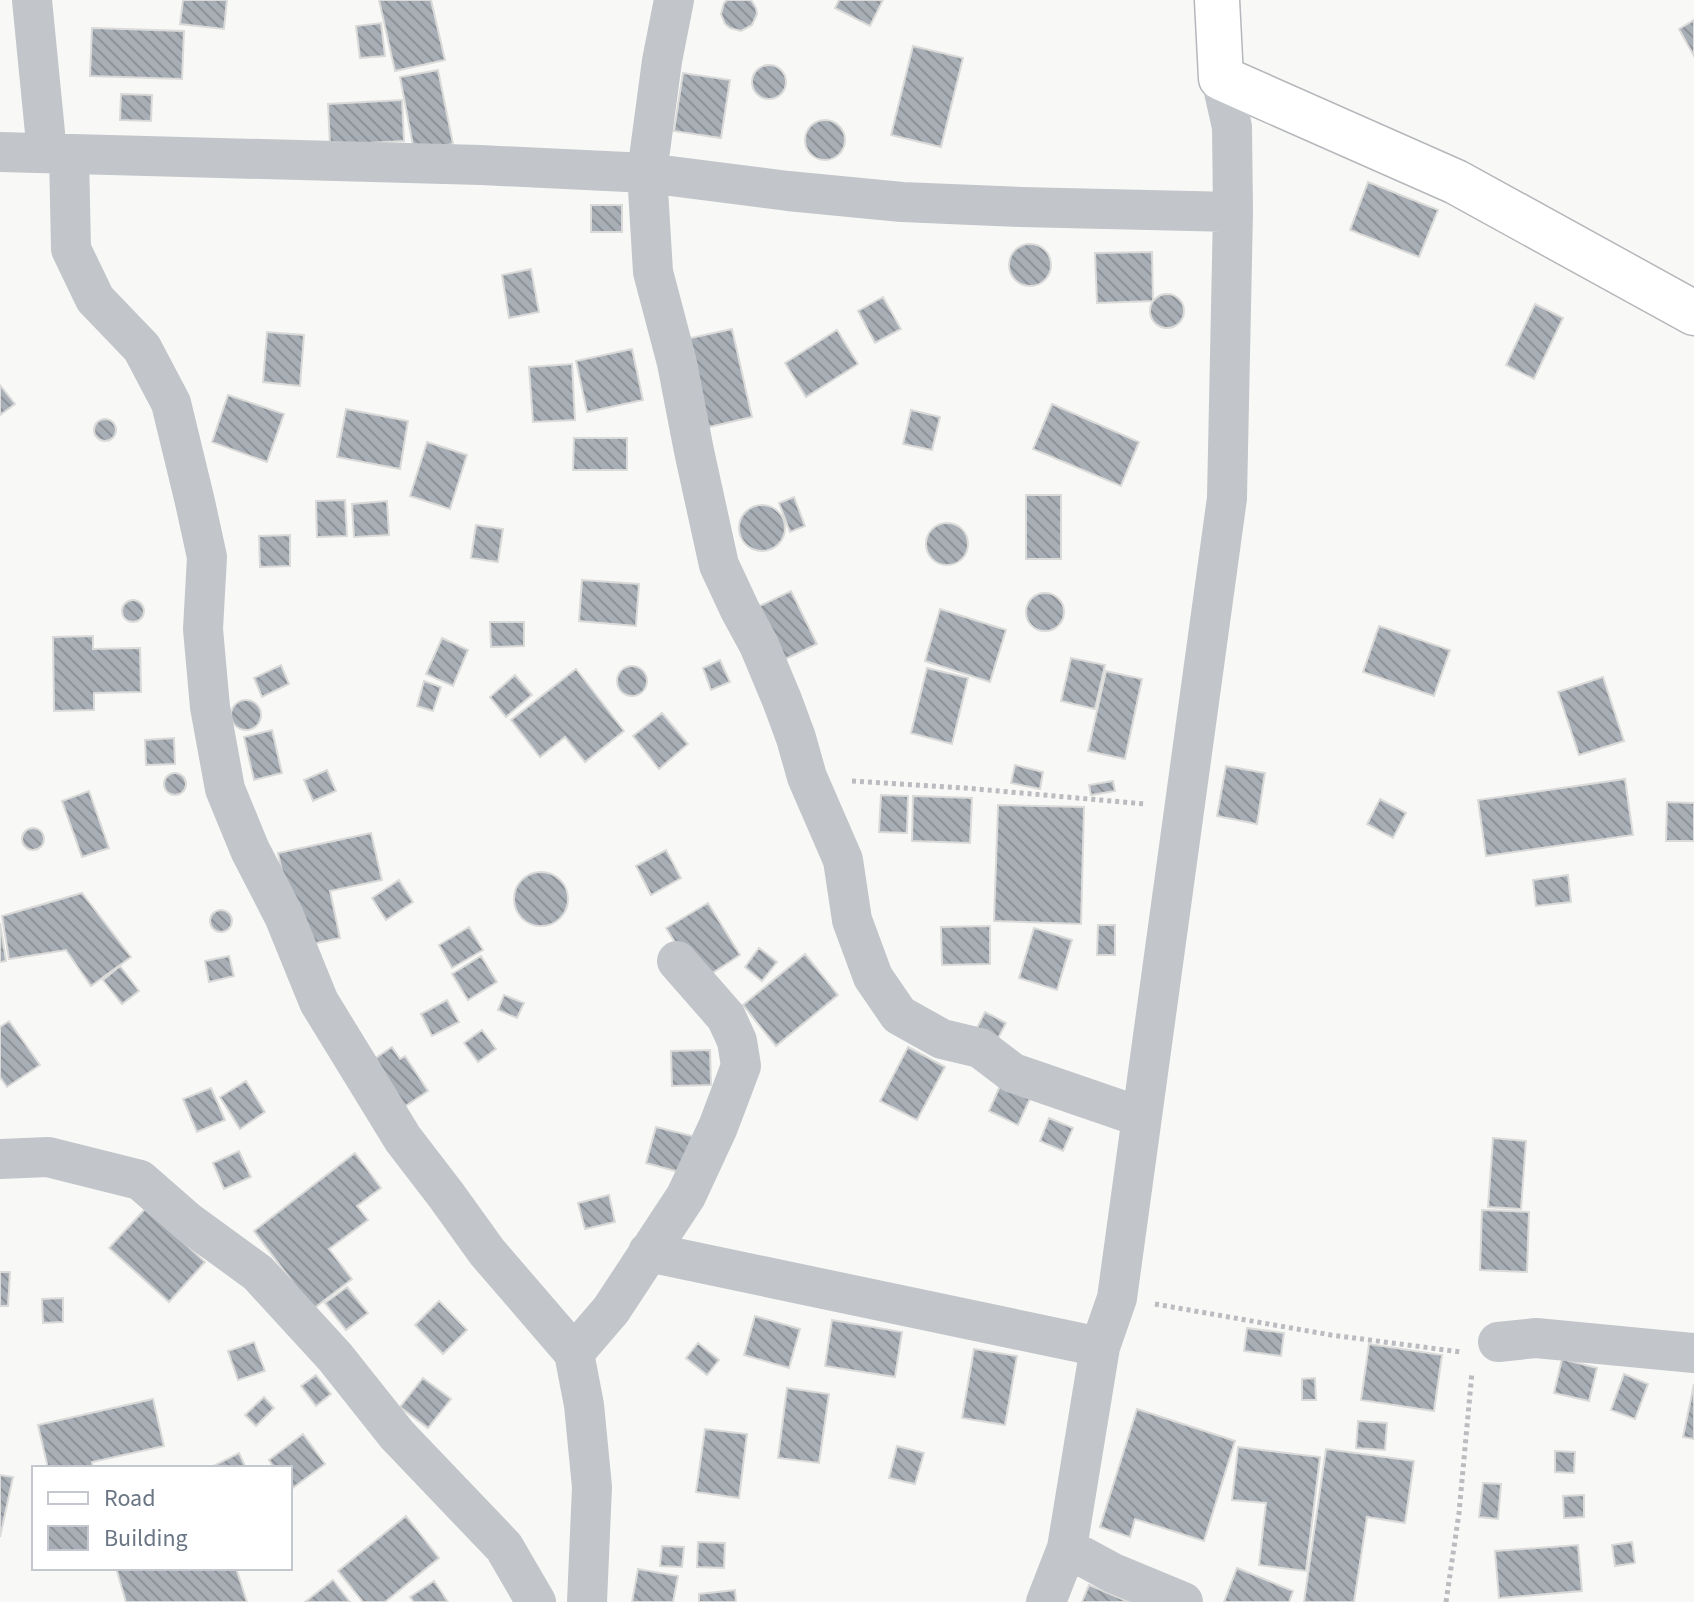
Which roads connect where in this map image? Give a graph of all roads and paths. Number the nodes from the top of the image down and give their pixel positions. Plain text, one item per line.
1 (32, 0) edge
2 (674, 0) edge
3 (1216, 1) edge
4 (1221, 78) junction
5 (0, 152) edge
6 (58, 154) junction
7 (647, 173) junction
8 (1233, 212) junction
9 (1691, 318) edge
10 (807, 777) junction
11 (1185, 807) junction
12 (677, 961) dead end
13 (1141, 1117) junction
14 (0, 1159) edge
15 (648, 1252) junction
16 (1117, 1298) junction
17 (1100, 1347) junction
18 (1486, 1348) junction
19 (574, 1353) junction
20 (1694, 1353) edge
21 (1067, 1548) junction
22 (536, 1602) edge
23 (587, 1602) edge
24 (1046, 1602) edge
25 (1183, 1602) edge
26 (1446, 1602) edge

1 - 6 street
2 - 7 street
3 - 4 main road
4 - 8 street
4 - 9 main road
5 - 6 street
6 - 7 street
6 - 19 street
7 - 8 street
7 - 10 street
8 - 11 street
10 - 11 path
10 - 13 street
11 - 13 street
12 - 15 street
13 - 16 street
14 - 22 street
15 - 17 street
15 - 19 street
16 - 17 street
16 - 18 path
17 - 21 street
18 - 20 street
18 - 26 path
19 - 23 street
21 - 24 street
21 - 25 street

